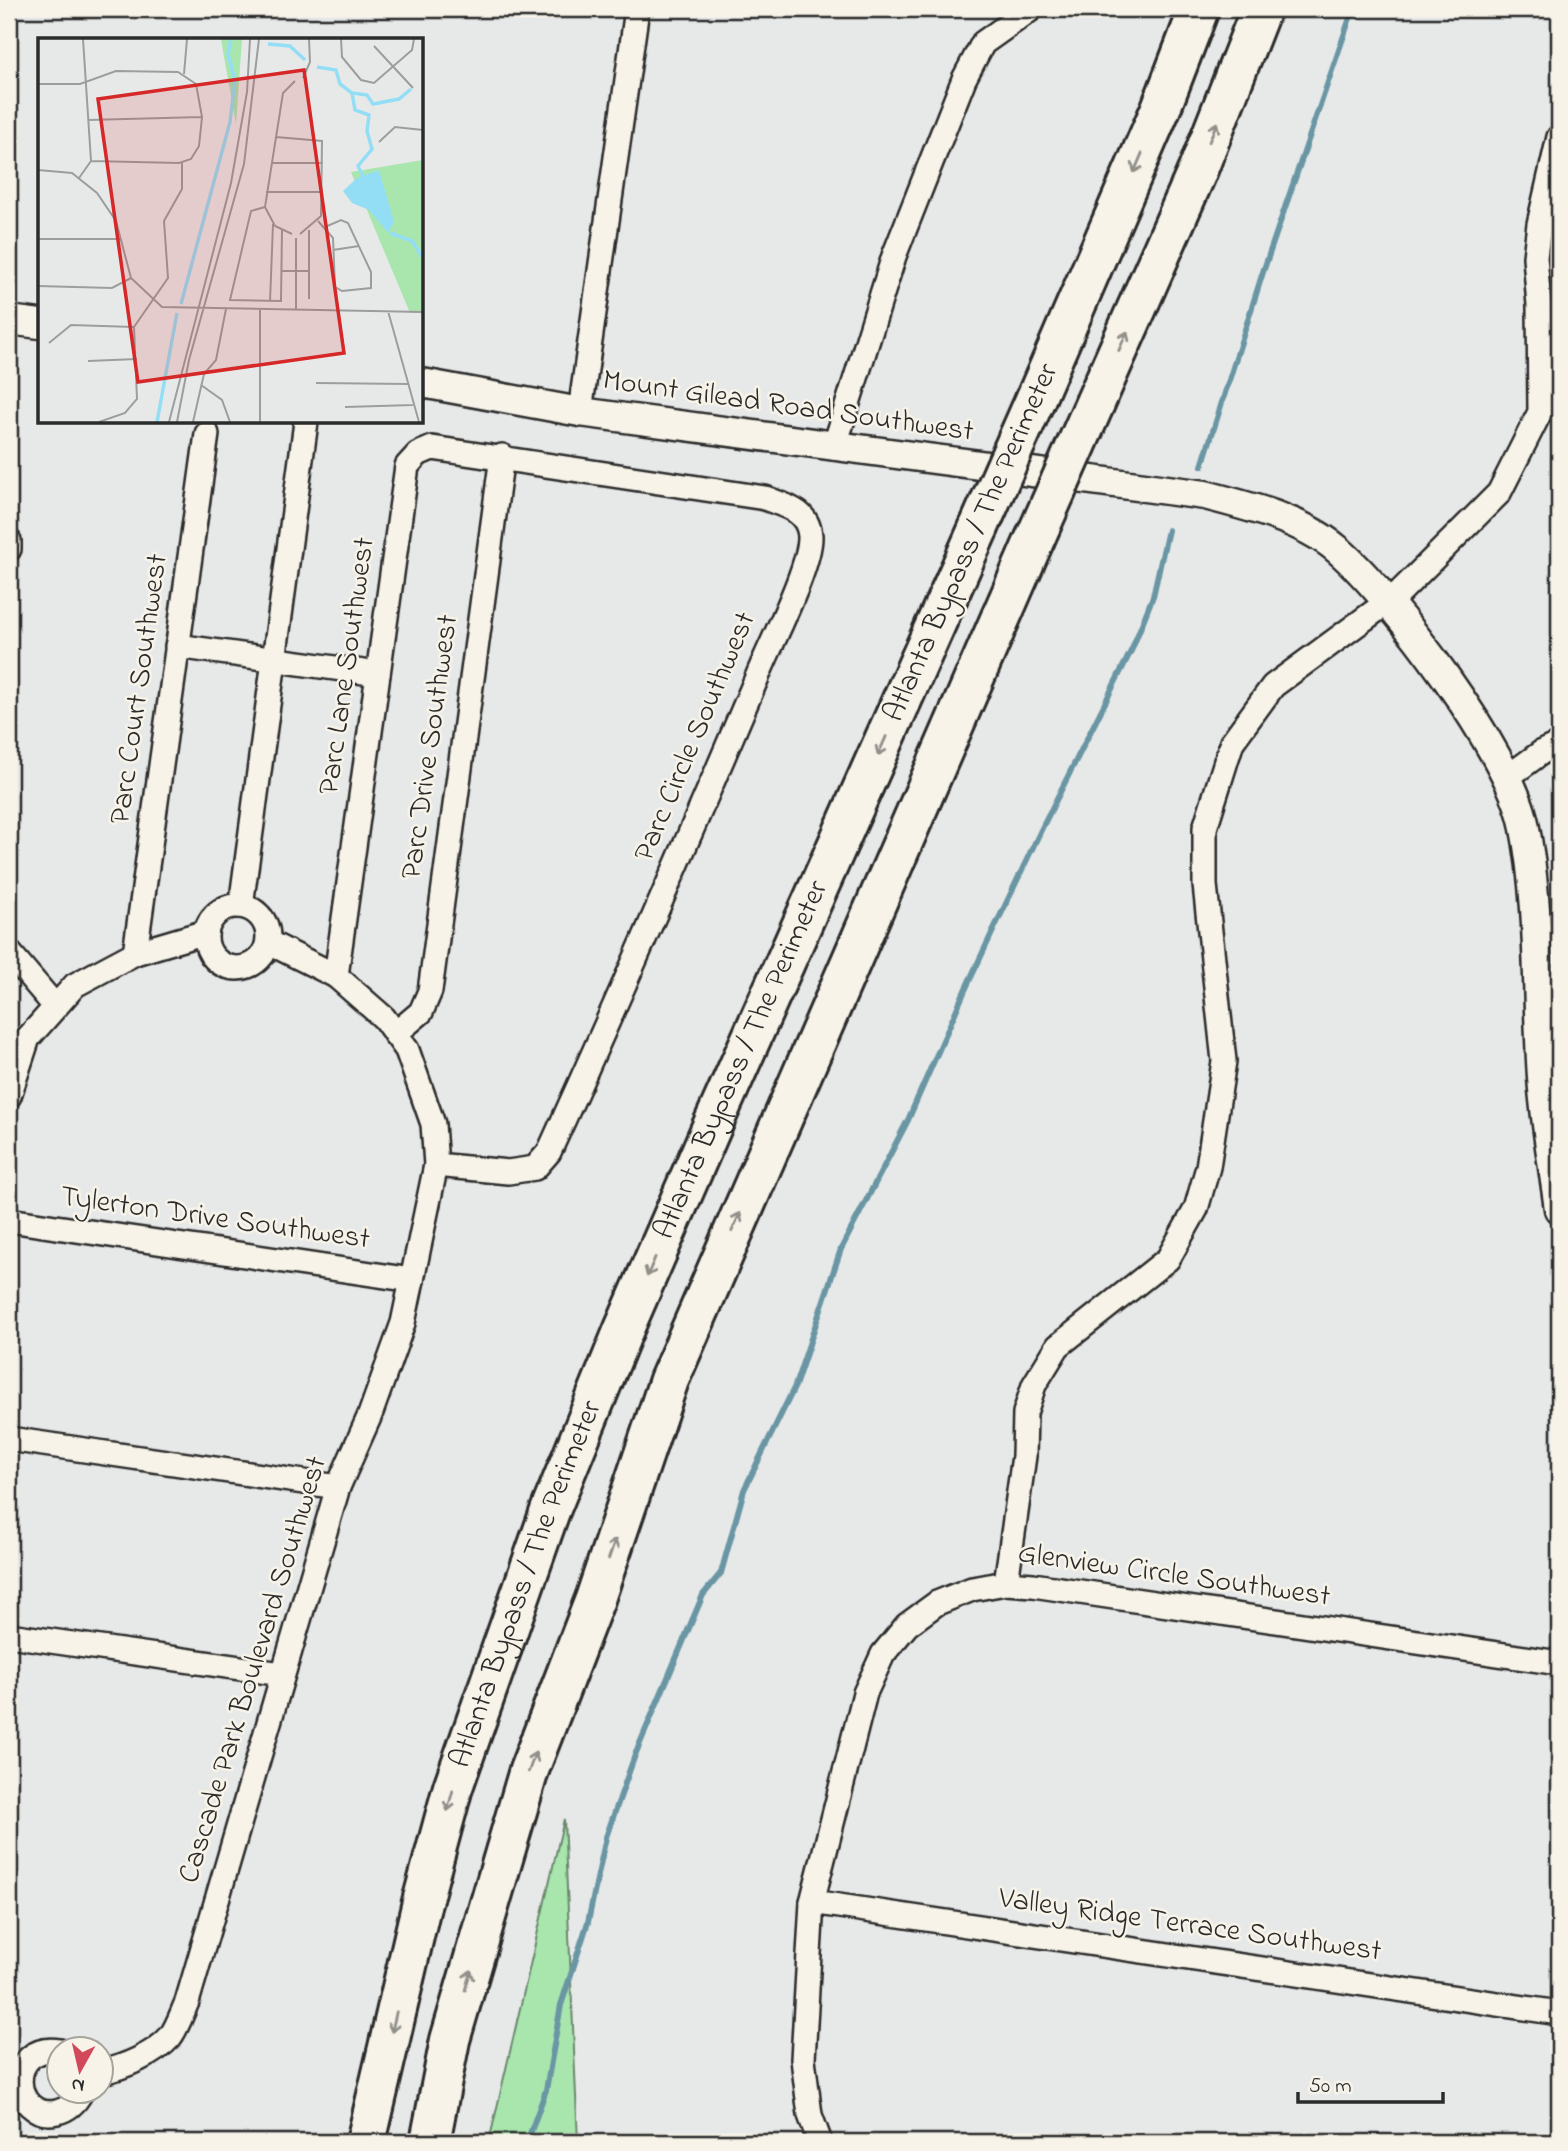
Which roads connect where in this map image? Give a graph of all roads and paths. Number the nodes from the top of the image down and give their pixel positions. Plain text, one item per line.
1 (637, 9) edge
2 (1031, 9) edge
3 (1199, 9) edge
4 (1261, 9) edge
5 (1559, 137) edge
6 (1557, 167) edge
7 (9, 320) edge
8 (38, 324) edge
9 (424, 383) edge
10 (580, 412) junction
11 (1550, 414) edge
12 (306, 424) edge
13 (207, 434) dead end
14 (834, 448) junction
15 (502, 456) junction
16 (9, 541) edge
17 (9, 549) edge
18 (1386, 602) junction
19 (177, 646) junction
20 (274, 661) junction
21 (378, 674) junction
22 (1559, 744) edge
23 (1509, 776) junction
24 (241, 906) junction
25 (206, 932) junction
26 (268, 942) junction
27 (135, 953) junction
28 (10, 956) edge
29 (336, 976) junction
30 (54, 1005) junction
31 (396, 1034) junction
32 (1551, 1079) edge
33 (9, 1096) edge
34 (436, 1165) junction
35 (1559, 1209) edge
36 (9, 1220) edge
37 (412, 1280) junction
38 (9, 1439) edge
39 (338, 1487) junction
40 (1006, 1583) junction
41 (9, 1635) edge
42 (1559, 1663) edge
43 (282, 1674) junction
44 (813, 1902) junction
45 (1559, 2013) edge
46 (46, 2051) edge
47 (116, 2068) edge
48 (15, 2099) edge
49 (68, 2106) edge
50 (366, 2142) edge
51 (430, 2142) edge
52 (820, 2142) edge

1 - 10 street
2 - 14 street
3 -> 50 highway, Atlanta Bypass / The Perimeter, bridge
51 -> 4 highway, Atlanta Bypass / The Perimeter, bridge
5 - 6 street
6 - 11 street
7 - 8 street
9 - 10 street, Mount Gilead Road Southwest
10 - 14 street, Mount Gilead Road Southwest
11 - 18 street
12 - 20 street
13 - 19 street, Parc Court Southwest
14 - 18 street, Mount Gilead Road Southwest
15 - 21 street, Parc Lane Southwest
15 - 31 street, Parc Drive Southwest
15 - 34 street, Parc Circle Southwest
16 - 17 street
18 - 23 street, Mount Gilead Road Southwest
18 - 40 street
19 - 20 street
19 - 27 street, Parc Court Southwest
20 - 21 street
20 - 24 street
21 - 29 street, Parc Lane Southwest
22 - 23 street
23 - 32 street, Mount Gilead Road Southwest
24 - 25 street
24 - 26 street
25 - 26 street
25 - 27 street
26 - 29 street, Cascade Park Boulevard Southwest
27 - 30 street
28 - 30 street
29 - 31 street, Cascade Park Boulevard Southwest
30 - 33 street
31 - 34 street, Cascade Park Boulevard Southwest
32 - 35 street, Mount Gilead Road Southwest
34 - 37 street, Cascade Park Boulevard Southwest
36 - 37 street, Tylerton Drive Southwest
37 - 39 street, Cascade Park Boulevard Southwest
38 - 39 street
39 - 43 street, Cascade Park Boulevard Southwest
40 - 42 street, Glenview Circle Southwest
40 - 44 street, Glenview Circle Southwest
41 - 43 street
43 - 47 street, Cascade Park Boulevard Southwest
44 - 45 street, Valley Ridge Terrace Southwest
44 - 52 street, Glenview Circle Southwest
46 - 48 street
48 - 49 street

